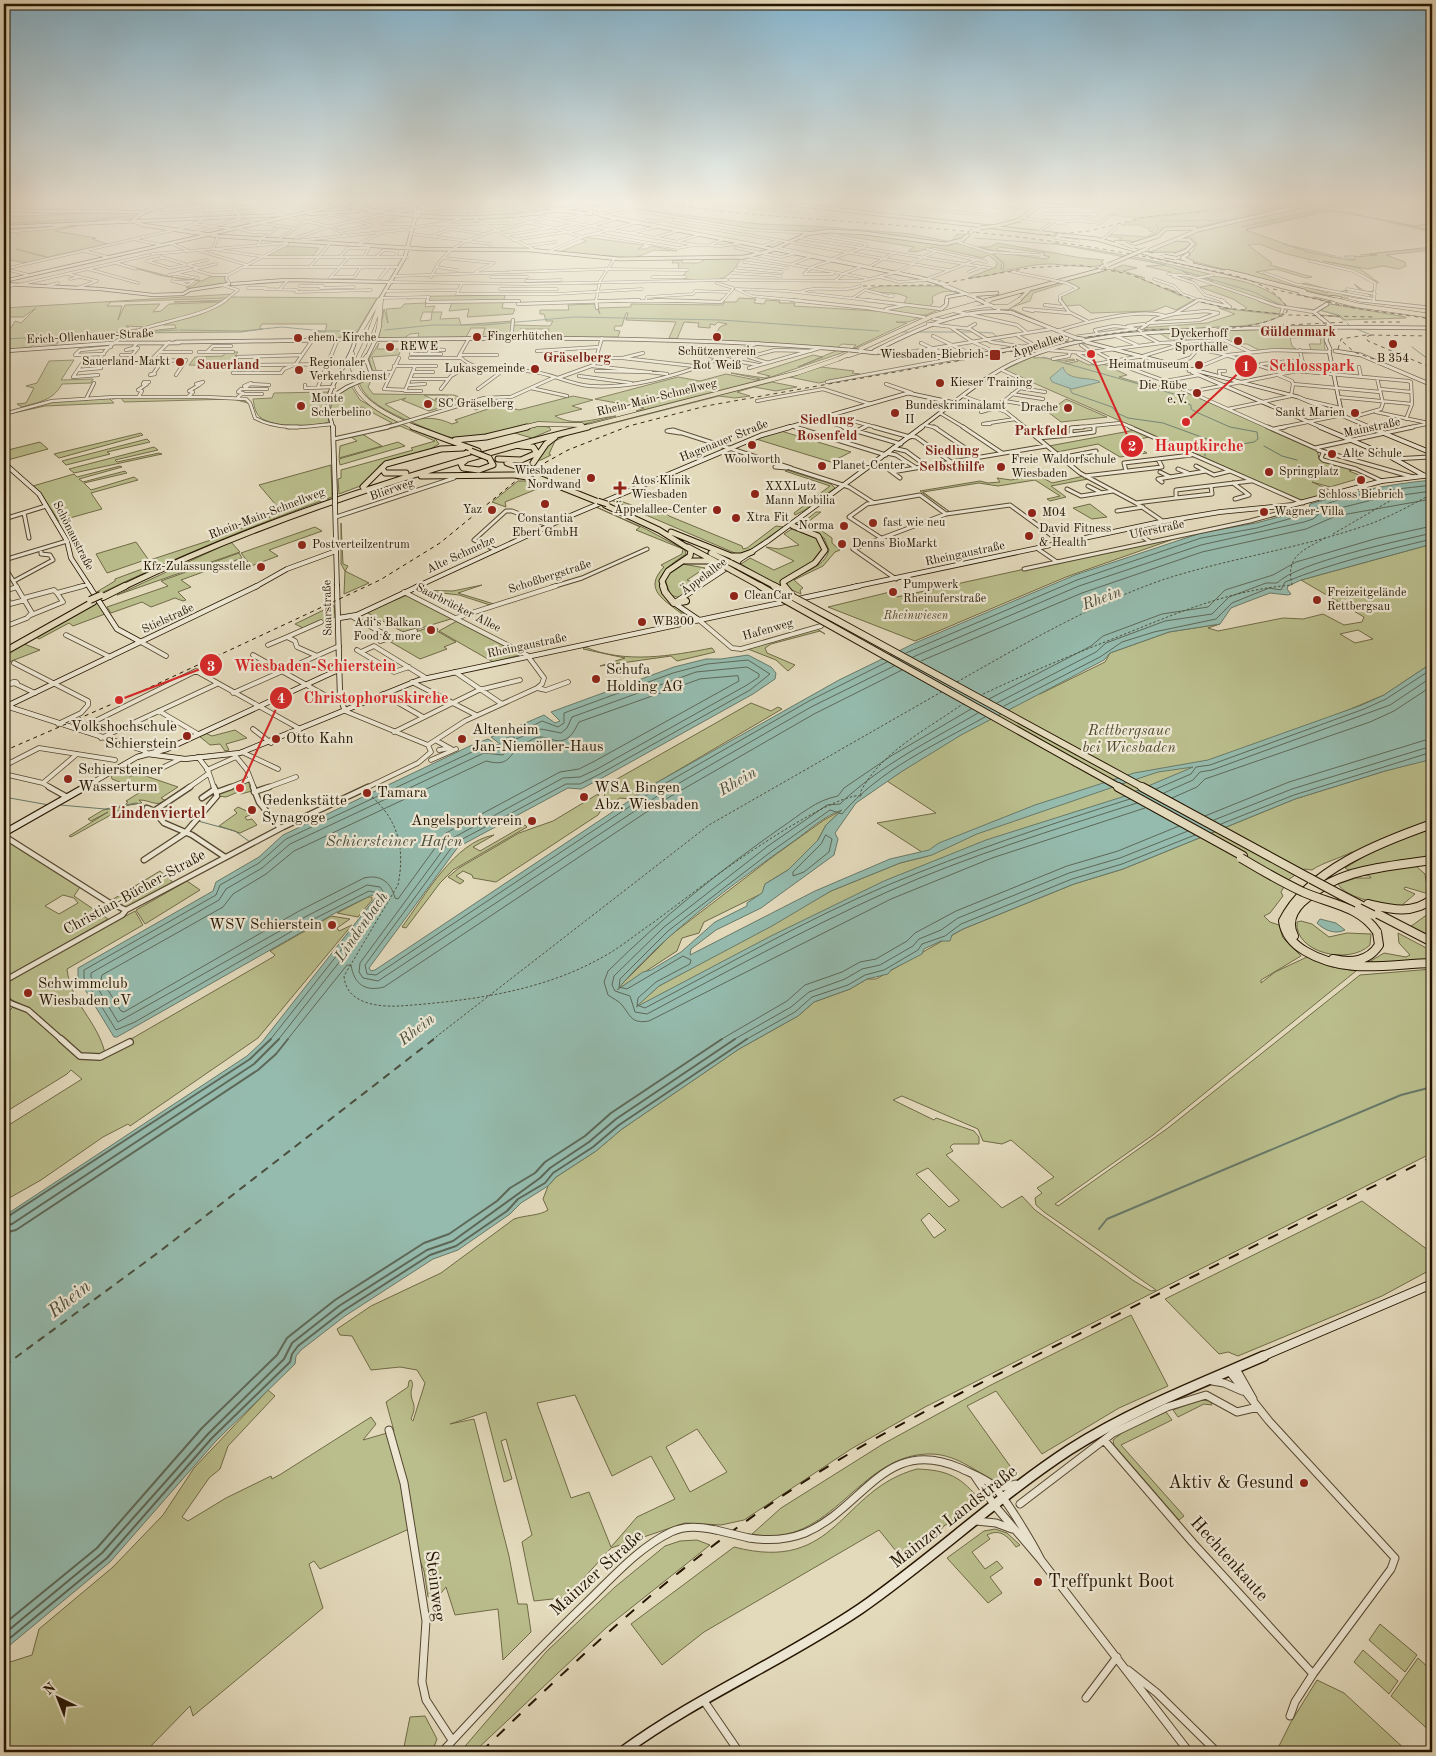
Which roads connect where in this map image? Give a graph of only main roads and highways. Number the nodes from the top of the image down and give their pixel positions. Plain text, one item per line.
1 (390, 282) joint
2 (1052, 282) edge
3 (1263, 282) edge
4 (1267, 282) edge
5 (1038, 286) junction
6 (988, 294) junction
7 (969, 295) road end
8 (1314, 295) junction
9 (380, 298) junction
10 (977, 299) road end
11 (992, 299) junction
12 (1335, 301) tunnel mouth
13 (378, 307) junction
14 (1004, 308) junction
15 (942, 309) road end
16 (1432, 315) edge
17 (927, 317) junction
18 (894, 332) junction
19 (347, 341) road end
20 (383, 341) road end
21 (352, 352) road end
22 (367, 356) road end
23 (354, 372) junction
24 (603, 421) junction
25 (515, 430) junction
26 (571, 431) junction
27 (439, 437) junction
28 (486, 437) junction
29 (541, 437) junction
30 (446, 439) junction
31 (509, 447) junction
32 (473, 450) junction
33 (427, 452) junction
34 (473, 457) junction
35 (490, 457) junction
36 (498, 459) junction
37 (386, 464) junction
38 (522, 470) junction
39 (413, 472) junction
40 (533, 474) junction
41 (347, 493) junction
42 (340, 498) junction
43 (597, 501) junction
44 (606, 505) junction
45 (793, 524) road end
46 (666, 530) junction
47 (680, 543) junction
48 (752, 552) road end
49 (729, 555) junction
50 (681, 563) junction
51 (734, 565) junction
52 (102, 596) junction
53 (793, 597) junction
54 (674, 600) junction
55 (92, 601) junction
56 (687, 610) road end
57 (4, 648) edge
58 (4, 652) edge
59 (1076, 763) junction
60 (1432, 824) edge
61 (1432, 860) edge
62 (1341, 895) junction
63 (1432, 899) edge
64 (1296, 904) junction
65 (1432, 942) edge
66 (1432, 947) edge
67 (1432, 963) edge

1 - 9 main road
1 - 9 main road
2 - 5 highway, Rhein-Main-Schnellweg, bridge
3 - 8 highway
4 - 8 highway
5 - 6 highway
5 - 11 highway, Rhein-Main-Schnellweg
5 - 14 highway
5 - 17 highway, Rhein-Main-Schnellweg
6 - 7 highway
6 - 10 highway
8 - 16 highway, bridge
9 - 13 main road
11 - 14 highway
11 - 17 highway, Rhein-Main-Schnellweg
12 - 16 highway
13 - 19 main road
13 - 20 main road
13 - 23 highway, bridge
14 - 14 highway
15 - 17 highway
17 - 18 highway, Rhein-Main-Schnellweg
18 - 24 highway, Rhein-Main-Schnellweg
18 - 26 highway, Rhein-Main-Schnellweg
21 - 23 highway
22 - 23 highway
23 - 27 highway
23 - 30 highway
24 - 25 highway
24 - 29 highway, Rhein-Main-Schnellweg
25 - 28 highway
25 - 29 highway
26 - 31 highway, Rhein-Main-Schnellweg
26 - 40 highway
27 - 32 highway
27 - 33 highway
28 - 30 highway
28 - 32 highway
29 - 39 highway, Rhein-Main-Schnellweg
30 - 32 highway
31 - 34 highway, Rhein-Main-Schnellweg
31 - 36 highway
32 - 33 highway
32 - 35 highway, bridge
33 - 37 highway
34 - 35 highway
34 - 42 highway, Rhein-Main-Schnellweg
35 - 36 highway
35 - 38 highway
36 - 38 highway
37 - 39 highway
37 - 41 highway
38 - 40 highway, bridge
39 - 41 highway, Rhein-Main-Schnellweg
40 - 42 highway, bridge
40 - 43 highway
40 - 43 highway
41 - 52 highway, Rhein-Main-Schnellweg
42 - 52 highway, Rhein-Main-Schnellweg
43 - 44 highway, bridge
44 - 46 highway
44 - 47 highway
45 - 53 highway
46 - 49 highway
46 - 51 highway
47 - 50 highway
47 - 51 highway
48 - 49 highway
49 - 51 highway
50 - 51 highway
50 - 54 highway
51 - 53 highway
51 - 59 highway, bridge
52 - 55 highway, Rhein-Main-Schnellweg, bridge
53 - 62 highway, bridge
54 - 54 highway
54 - 56 highway
55 - 57 highway, Rhein-Main-Schnellweg
55 - 58 highway, Rhein-Main-Schnellweg
59 - 64 highway, bridge
59 - 66 highway, bridge
60 - 64 highway
61 - 64 highway
62 - 63 highway
62 - 65 highway, bridge
64 - 67 highway

